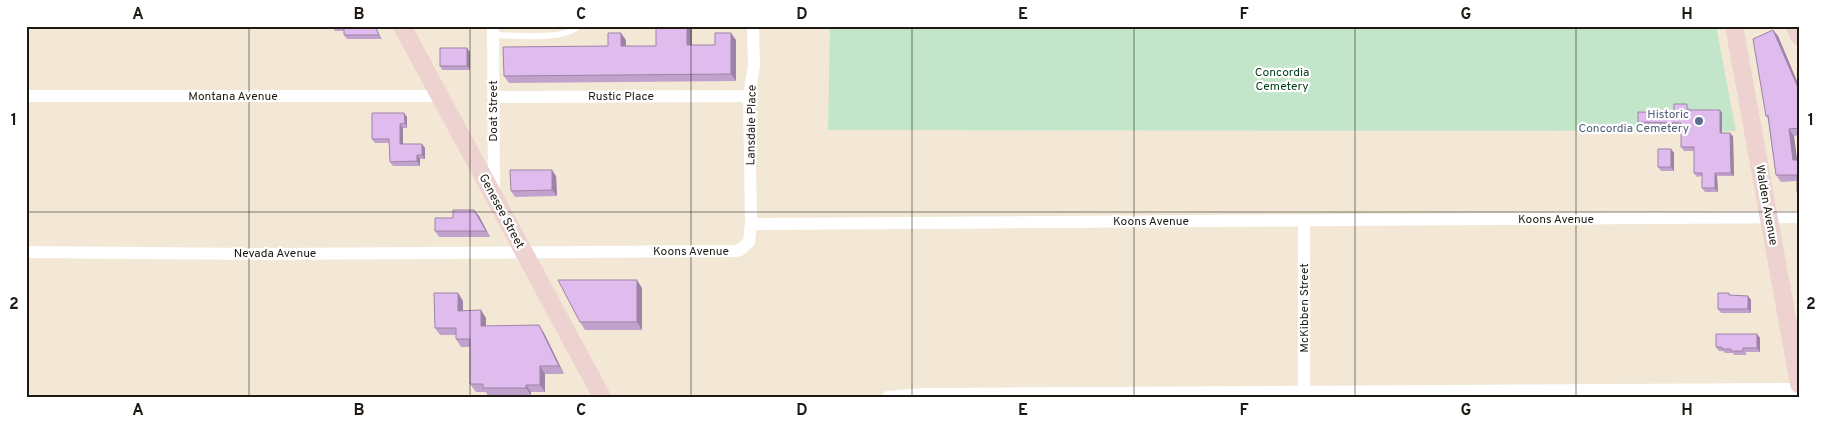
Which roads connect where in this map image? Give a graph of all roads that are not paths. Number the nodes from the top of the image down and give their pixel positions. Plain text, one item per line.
1 (402, 26) edge
2 (578, 26) edge
3 (753, 26) edge
4 (1734, 26) edge
5 (1795, 26) edge
6 (493, 31) edge
7 (1799, 36) edge
8 (26, 96) edge
9 (440, 96) junction
10 (749, 96) junction
11 (493, 97) junction
12 (494, 196) junction
13 (1769, 217) junction
14 (1799, 217) edge
15 (1304, 220) junction
16 (750, 224) junction
17 (523, 251) junction
18 (26, 252) edge
19 (1796, 353) edge
20 (1799, 384) edge
21 (1799, 389) edge
22 (1304, 394) edge
23 (602, 397) edge
24 (888, 397) edge

1 - 9 main road, Genesee Street
2 - 6 lane
3 - 10 street, Lansdale Place
4 - 13 main road, Walden Avenue
5 - 7 main road
6 - 11 street, Doat Street
8 - 9 street, Montana Avenue
9 - 12 main road, Genesee Street
10 - 11 street, Rustic Place
10 - 16 street, Lansdale Place
11 - 12 street, Doat Street
12 - 17 main road, Genesee Street
13 - 14 street, Koons Avenue
13 - 15 street, Koons Avenue
13 - 19 main road, Walden Avenue
15 - 16 street, Koons Avenue
15 - 22 street, McKibben Street
16 - 17 street, Koons Avenue
17 - 18 street, Nevada Avenue
17 - 23 main road, Genesee Street
19 - 20 main road, Walden Avenue
21 - 22 street
22 - 24 street

